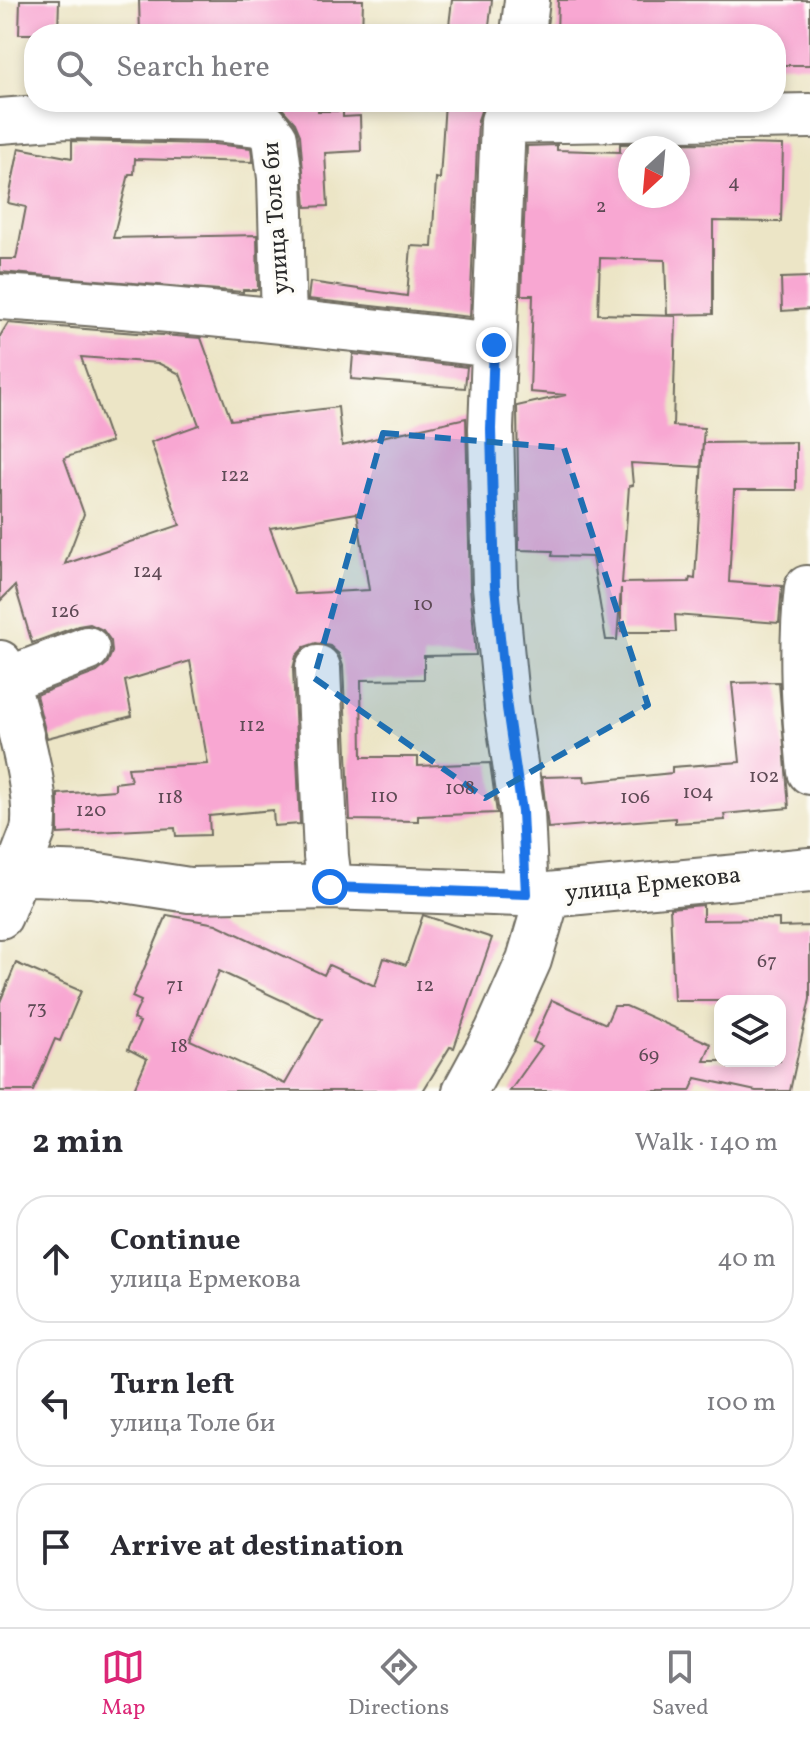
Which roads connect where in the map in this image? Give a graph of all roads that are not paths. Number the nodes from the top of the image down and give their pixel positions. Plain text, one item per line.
1 (527, 0) edge
2 (524, 24) edge
3 (507, 112) edge
4 (568, 112) edge
5 (810, 116) edge
6 (0, 121) edge
7 (0, 297) edge
8 (284, 321) junction
9 (494, 345) junction
10 (807, 588) dead end
11 (87, 649) dead end
12 (318, 668) dead end
13 (3, 671) edge
14 (810, 772) edge
15 (810, 870) edge
16 (8, 872) edge
17 (330, 887) junction
18 (537, 895) junction
19 (0, 916) edge
20 (465, 1091) edge

1 - 2 street
3 - 9 street
4 - 5 street
6 - 8 street, улица Толе би
7 - 8 street
8 - 9 street, улица Толе би
9 - 18 street
10 - 14 street
11 - 13 street
12 - 17 street
13 - 16 street
15 - 18 street, улица Ермекова
16 - 17 street, улица Ермекова
16 - 19 street
17 - 18 street, улица Ермекова
18 - 20 street

